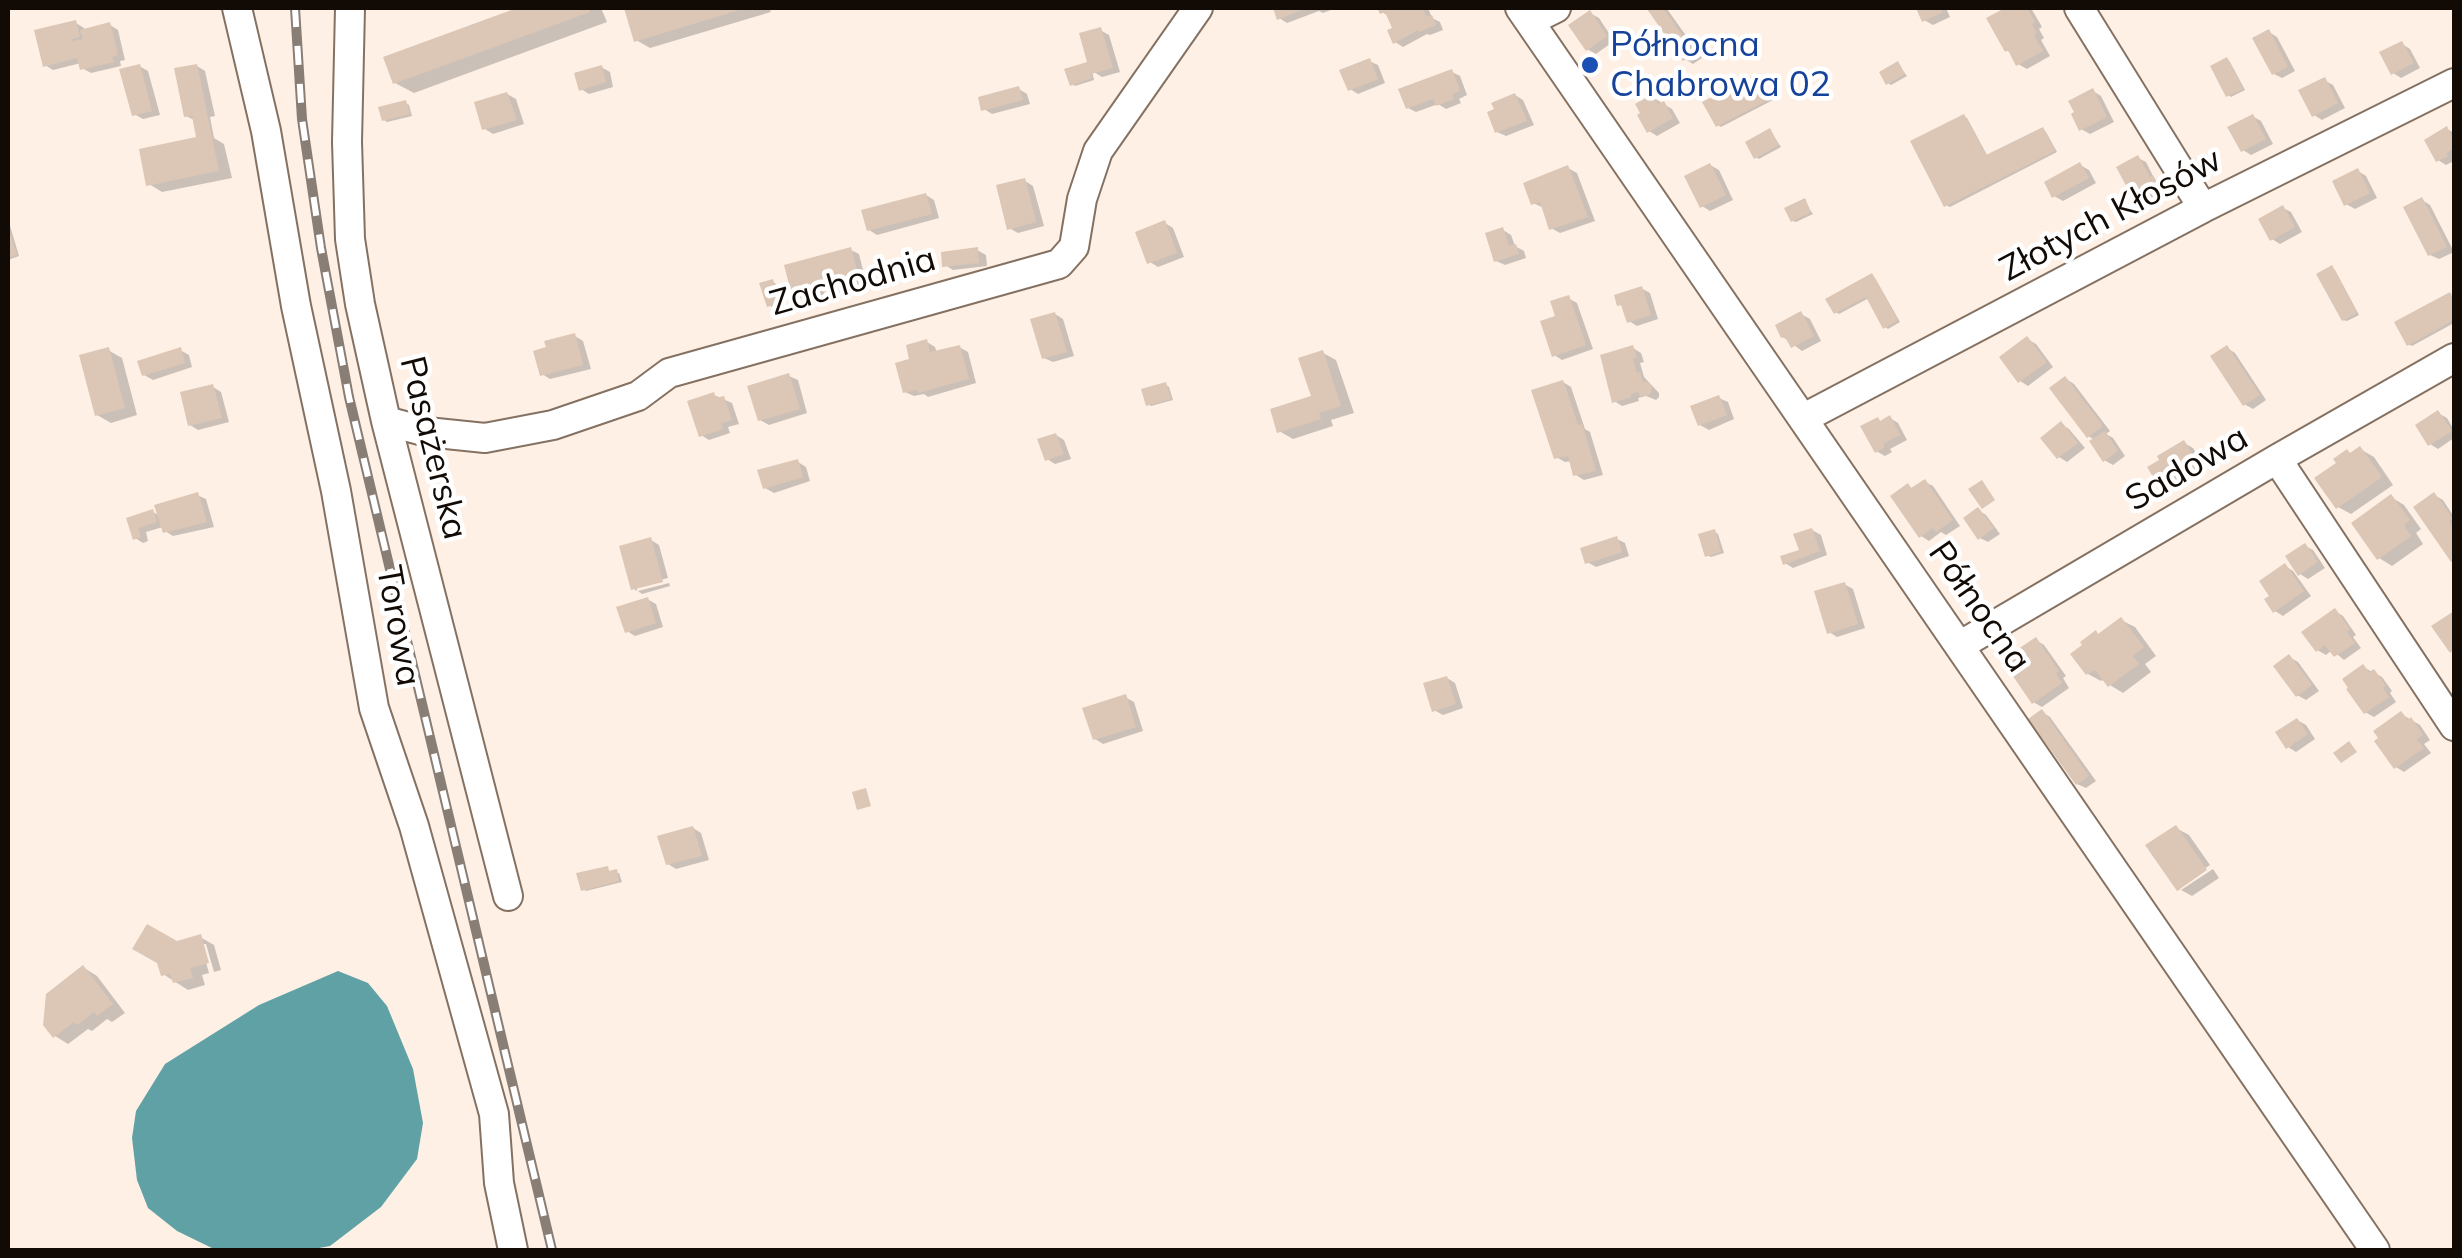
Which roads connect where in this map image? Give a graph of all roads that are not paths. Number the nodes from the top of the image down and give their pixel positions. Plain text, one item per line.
1 (237, 8) edge
2 (350, 8) edge
3 (1198, 8) edge
4 (1556, 8) edge
5 (2079, 8) edge
6 (1525, 14) edge
7 (2454, 83) edge
8 (2203, 208) junction
9 (2454, 358) edge
10 (1804, 418) junction
11 (386, 420) junction
12 (2277, 459) junction
13 (1959, 646) junction
14 (2454, 726) edge
15 (508, 896) dead end
16 (512, 1250) edge
17 (2375, 1250) edge

1 - 16 street, Torowa
2 - 11 street, Pasażerska
3 - 11 street, Zachodnia
4 - 6 street
5 - 8 street
6 - 10 street, Północna
7 - 8 street, Złotych Kłosów
8 - 10 street, Złotych Kłosów
9 - 12 street, Sadowa
10 - 13 street, Północna
11 - 15 street, Pasażerska
12 - 13 street, Sadowa
12 - 14 street
13 - 17 street, Północna

